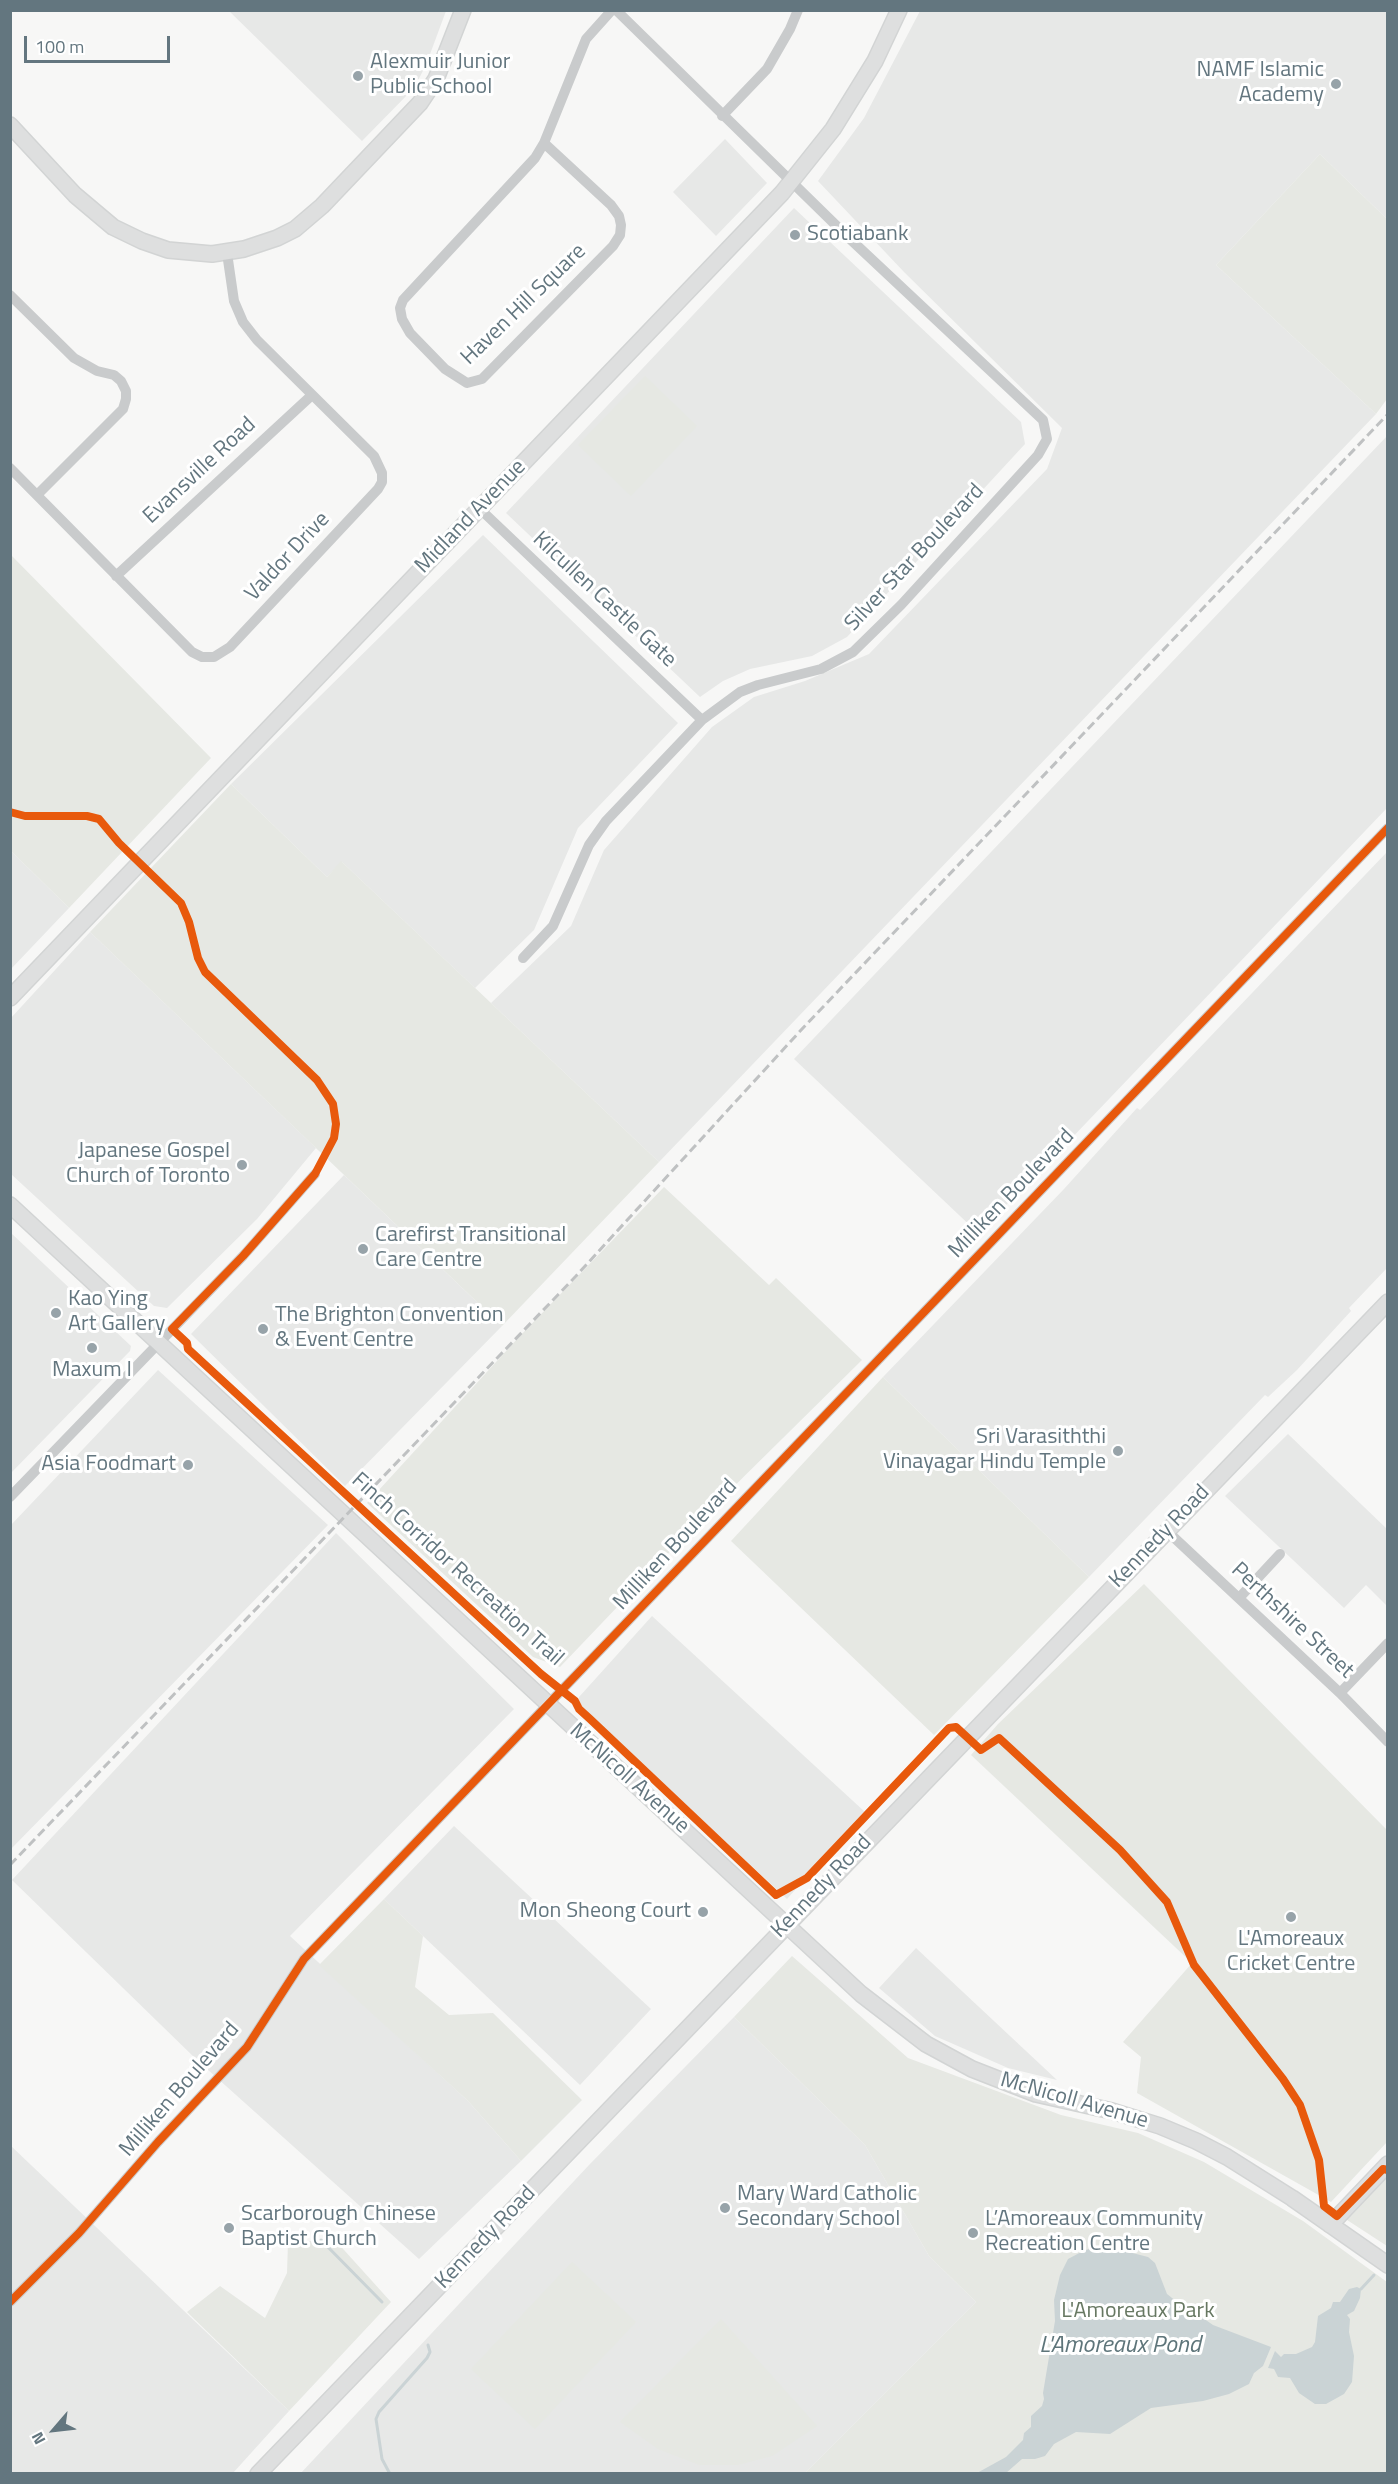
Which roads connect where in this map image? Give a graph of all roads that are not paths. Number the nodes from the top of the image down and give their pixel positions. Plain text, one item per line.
1 (463, 10) edge
2 (614, 10) edge
3 (798, 10) edge
4 (899, 10) edge
5 (722, 116) junction
6 (10, 125) edge
7 (544, 143) junction
8 (791, 182) junction
9 (227, 253) junction
10 (10, 295) edge
11 (312, 395) junction
12 (10, 468) edge
13 (37, 495) junction
14 (480, 509) junction
15 (116, 576) junction
16 (702, 720) junction
17 (1388, 828) edge
18 (523, 958) dead end
19 (10, 998) edge
20 (315, 1174) dead end
21 (10, 1205) edge
22 (1388, 1302) edge
23 (159, 1343) junction
24 (10, 1497) edge
25 (1167, 1531) junction
26 (1280, 1554) dead end
27 (1240, 1597) junction
28 (1388, 1643) edge
29 (1340, 1693) junction
30 (548, 1705) junction
31 (1388, 1742) edge
32 (786, 1923) junction
33 (1388, 2164) edge
34 (1330, 2225) junction
35 (1388, 2265) edge
36 (10, 2302) edge
37 (258, 2474) edge

1 - 9 main road
2 - 5 street
2 - 7 street, Haven Hill Square
3 - 5 street
4 - 8 main road, Midland Avenue
5 - 8 street
6 - 9 main road
7 - 7 street, Haven Hill Square
8 - 14 main road, Midland Avenue
8 - 16 street, Silver Star Boulevard
9 - 11 street, Valdor Drive
10 - 13 street
11 - 15 street, Evansville Road
11 - 15 street, Valdor Drive
12 - 13 street, Valdor Drive
13 - 15 street, Valdor Drive
14 - 16 street, Kilcullen Castle Gate
14 - 19 main road, Midland Avenue
16 - 18 street, Silver Star Boulevard
17 - 30 street, Milliken Boulevard
20 - 23 street
21 - 23 main road, McNicoll Avenue
22 - 25 main road, Kennedy Road
23 - 24 street
23 - 30 main road, McNicoll Avenue
25 - 27 street, Perthshire Street
25 - 32 main road, Kennedy Road
26 - 27 street
27 - 29 street, Perthshire Street
28 - 29 street
29 - 31 street, Perthshire Street
30 - 32 main road, McNicoll Avenue
30 - 36 street, Milliken Boulevard
32 - 34 main road, McNicoll Avenue
32 - 37 main road, Kennedy Road
33 - 34 main road
34 - 35 main road, McNicoll Avenue

